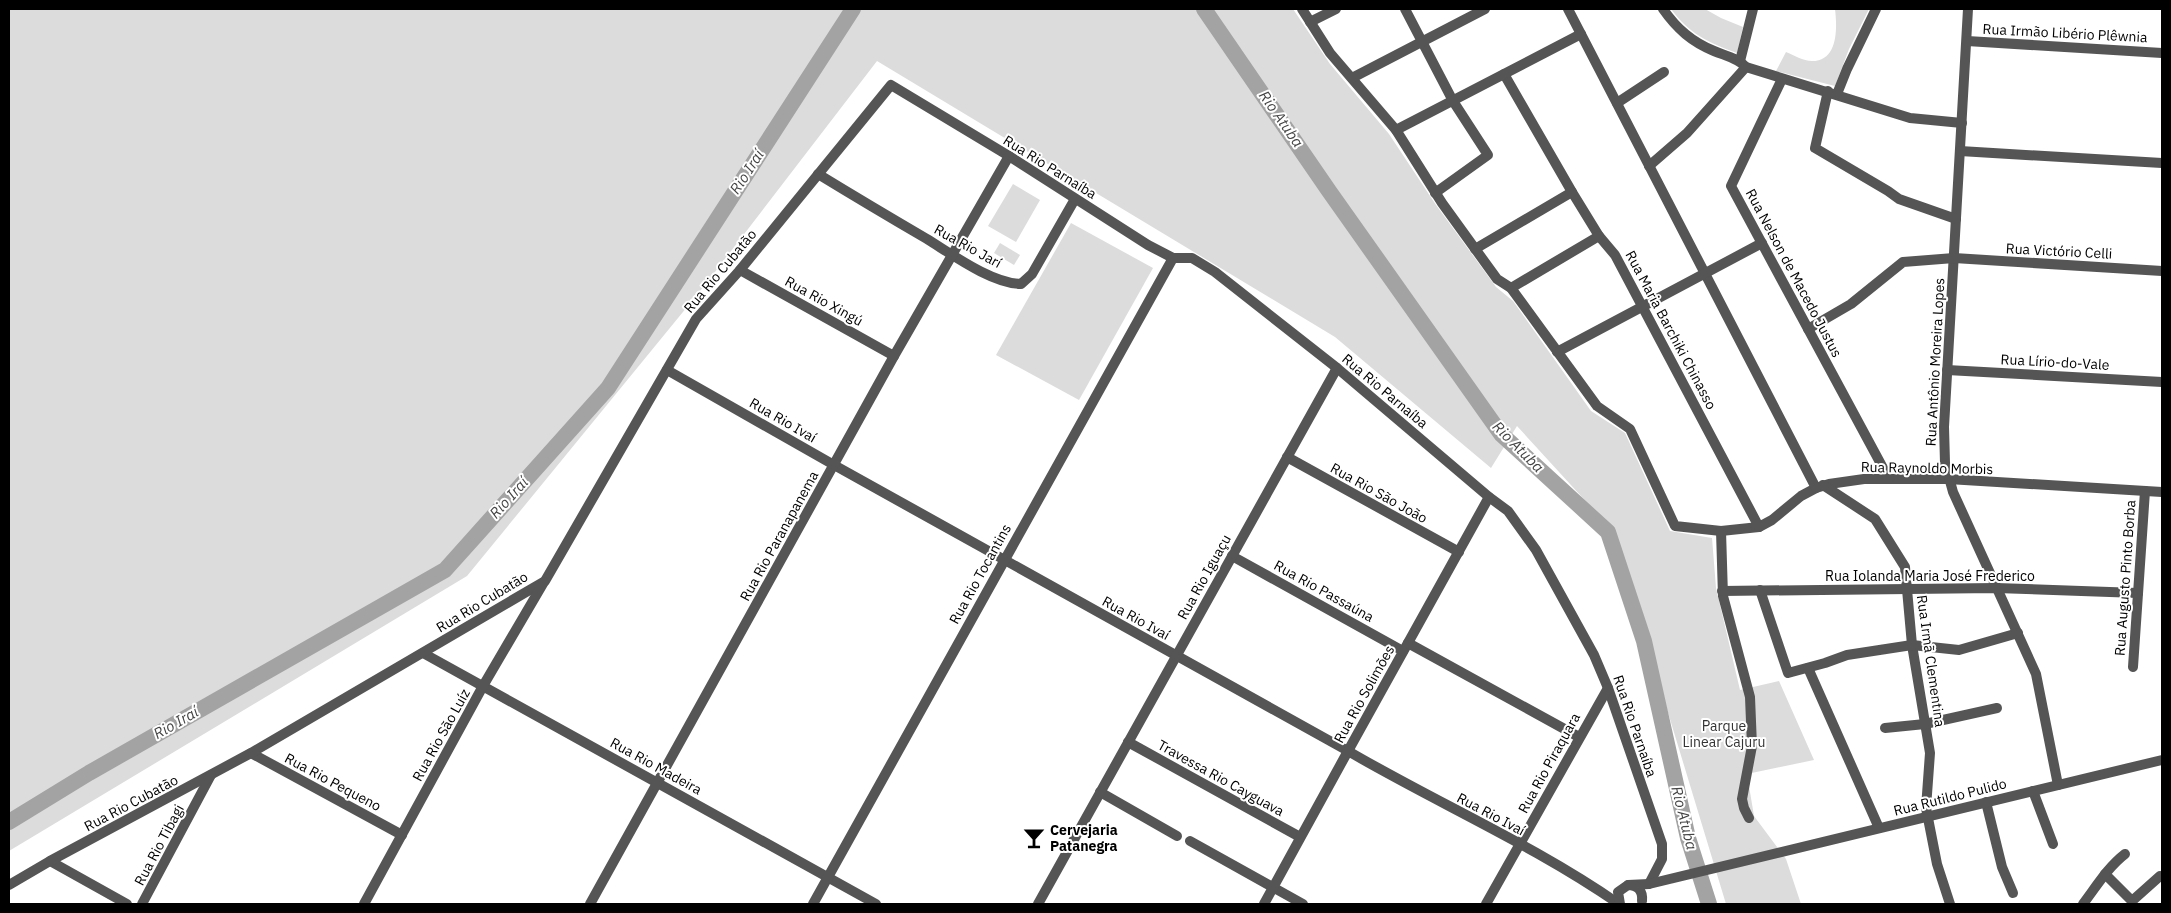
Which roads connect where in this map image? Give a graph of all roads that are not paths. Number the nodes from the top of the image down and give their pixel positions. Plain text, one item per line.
1 (1302, 9) edge
2 (1336, 9) edge
3 (1405, 9) edge
4 (1485, 9) edge
5 (1568, 9) edge
6 (1663, 9) edge
7 (1753, 9) edge
8 (1876, 9) edge
9 (1968, 9) edge
10 (1310, 22) junction
11 (1581, 34) junction
12 (1422, 41) junction
13 (1966, 41) junction
14 (2162, 53) edge
15 (1743, 64) junction
16 (1664, 72) dead end
17 (1504, 74) junction
18 (1352, 78) junction
19 (1782, 78) junction
20 (891, 86) joint
21 (1832, 93) junction
22 (1453, 101) junction
23 (1617, 102) junction
24 (1962, 123) junction
25 (1396, 130) junction
26 (1960, 151) junction
27 (1009, 156) junction
28 (2162, 163) edge
29 (1649, 166) junction
30 (818, 174) junction
31 (1572, 192) junction
32 (1435, 193) junction
33 (1075, 199) junction
34 (1956, 219) junction
35 (1599, 236) junction
36 (1762, 243) junction
37 (1475, 249) junction
38 (952, 254) junction
39 (1173, 258) junction
40 (1954, 258) junction
41 (740, 270) junction
42 (2162, 271) edge
43 (1705, 273) junction
44 (1511, 288) junction
45 (1644, 306) junction
46 (1808, 329) junction
47 (1557, 352) junction
48 (894, 356) junction
49 (1337, 368) junction
50 (667, 370) junction
51 (1947, 370) junction
52 (2162, 382) edge
53 (1287, 457) junction
54 (834, 466) junction
55 (1889, 479) junction
56 (1948, 479) junction
57 (1819, 487) junction
58 (2145, 491) junction
59 (2162, 492) edge
60 (1489, 497) junction
61 (1759, 527) junction
62 (1721, 531) junction
63 (1459, 552) junction
64 (1232, 556) junction
65 (1004, 560) junction
66 (545, 580) junction
67 (1996, 588) junction
68 (1908, 589) junction
69 (1760, 590) junction
70 (1722, 591) junction
71 (2138, 593) junction
72 (2018, 633) junction
73 (1912, 645) junction
74 (1405, 647) junction
75 (423, 652) junction
76 (1176, 655) junction
77 (2133, 667) dead end
78 (1808, 668) junction
79 (483, 686) junction
80 (1608, 688) junction
81 (1997, 708) dead end
82 (1926, 724) junction
83 (1885, 728) dead end
84 (1579, 737) junction
85 (1128, 742) junction
86 (1348, 752) junction
87 (251, 753) junction
88 (2162, 760) edge
89 (211, 775) junction
90 (199, 782) junction
91 (658, 783) junction
92 (2058, 785) junction
93 (2033, 791) junction
94 (1100, 792) junction
95 (199, 798) junction
96 (1986, 802) junction
97 (1927, 816) junction
98 (1749, 818) dead end
99 (1879, 828) junction
100 (402, 835) junction
101 (1176, 836) dead end
102 (1300, 837) junction
103 (1190, 840) dead end
104 (2053, 844) dead end
105 (1519, 845) junction
106 (2125, 854) dead end
107 (50, 861) junction
108 (2105, 874) junction
109 (2160, 876) dead end
110 (828, 878) junction
111 (1666, 880) joint
112 (1649, 884) junction
113 (9, 885) edge
114 (1594, 887) junction
115 (1624, 887) junction
116 (1273, 888) junction
117 (2013, 893) dead end
118 (1641, 902) edge
119 (1948, 903) edge
120 (127, 904) edge
121 (142, 904) edge
122 (364, 904) edge
123 (590, 904) edge
124 (812, 904) edge
125 (876, 904) edge
126 (1038, 904) edge
127 (1264, 904) edge
128 (1303, 904) edge
129 (1486, 904) edge
130 (1620, 904) edge
131 (2083, 904) edge

1 - 10 street
2 - 10 street
3 - 12 street
4 - 12 street
5 - 11 street
6 - 15 street
7 - 15 street
8 - 21 street
9 - 13 street, Rua Antônio Moreira Lopes
10 - 18 street
11 - 17 street
11 - 23 street
12 - 18 street
12 - 22 street
13 - 14 street, Rua Irmão Libério Plêwnia
13 - 24 street, Rua Antônio Moreira Lopes
15 - 19 street
15 - 29 street
16 - 23 street
17 - 22 street
17 - 31 street, Rua Maria Barchiki Chinasso
18 - 25 street
19 - 21 street
19 - 36 street, Rua Nelson de Macedo Justus
20 - 27 street, Rua Rio Parnaíba
20 - 30 street, Rua Rio Cubatão
21 - 24 street
21 - 34 street
22 - 25 street
22 - 32 street
23 - 29 street
24 - 26 street, Rua Antônio Moreira Lopes
25 - 32 street
26 - 28 street
26 - 34 street, Rua Antônio Moreira Lopes
27 - 33 street, Rua Rio Parnaíba
27 - 38 street, Rua Rio Paranapanema
29 - 43 street
30 - 38 street, Rua Rio Jarí
30 - 41 street, Rua Rio Cubatão
31 - 35 street, Rua Maria Barchiki Chinasso
31 - 37 street
32 - 37 street
33 - 38 street, Rua Rio Jarí
33 - 39 street, Rua Rio Parnaíba
34 - 40 street, Rua Antônio Moreira Lopes
35 - 44 street
35 - 45 street, Rua Maria Barchiki Chinasso
36 - 43 street
36 - 46 street, Rua Nelson de Macedo Justus
37 - 44 street
38 - 48 street, Rua Rio Paranapanema
39 - 49 street, Rua Rio Parnaíba
39 - 65 street, Rua Rio Tocantins
40 - 42 street, Rua Victório Celli
40 - 46 street, Rua Victório Celli
40 - 51 street, Rua Antônio Moreira Lopes
41 - 48 street, Rua Rio Xingú
41 - 50 street, Rua Rio Cubatão
43 - 45 street
43 - 57 street
44 - 47 street
45 - 47 street
45 - 61 street, Rua Maria Barchiki Chinasso
46 - 55 street, Rua Nelson de Macedo Justus
47 - 62 street, Rua Raynoldo Morbis
48 - 54 street, Rua Rio Paranapanema
49 - 53 street, Rua Rio Iguaçu
49 - 60 street, Rua Rio Parnaíba
50 - 54 street, Rua Rio Ivaí
50 - 66 street, Rua Rio Cubatão
51 - 52 street, Rua Lírio-do-Vale
51 - 56 street, Rua Antônio Moreira Lopes
53 - 63 street, Rua Rio São João
53 - 64 street, Rua Rio Iguaçu
54 - 65 street, Rua Rio Ivaí
54 - 91 street, Rua Rio Paranapanema
55 - 56 street, Rua Raynoldo Morbis
55 - 57 street, Rua Raynoldo Morbis
56 - 58 street, Rua Raynoldo Morbis
56 - 67 street, Rua Antônio Moreira Lopes
57 - 61 street, Rua Raynoldo Morbis
57 - 68 street, Rua Irmã Clementina
58 - 59 street, Rua Raynoldo Morbis
58 - 71 street, Rua Augusto Pinto Borba
60 - 63 street, Rua Rio Solimões
60 - 80 street, Rua Rio Parnaíba
61 - 62 street, Rua Raynoldo Morbis
62 - 70 street
63 - 74 street, Rua Rio Solimões
64 - 74 street, Rua Rio Passaúna
64 - 76 street, Rua Rio Iguaçu
65 - 76 street, Rua Rio Ivaí
65 - 110 street, Rua Rio Tocantins
66 - 75 street, Rua Rio Cubatão
66 - 79 street, Rua Rio São Luíz
67 - 68 street, Rua Iolanda Maria José Frederico
67 - 71 street, Rua Iolanda Maria José Frederico
67 - 72 street, Rua Antônio Moreira Lopes
68 - 69 street, Rua Iolanda Maria José Frederico
68 - 73 street, Rua Irmã Clementina
69 - 70 street, Rua Iolanda Maria José Frederico
69 - 78 street
70 - 98 street
71 - 77 street, Rua Augusto Pinto Borba
72 - 73 street
72 - 92 street, Rua Antônio Moreira Lopes
73 - 78 street
73 - 82 street, Rua Irmã Clementina
74 - 84 street, Rua Rio Passaúna
74 - 86 street, Rua Rio Solimões
75 - 79 street, Rua Rio Madeira
75 - 87 street, Rua Rio Cubatão
76 - 85 street, Rua Rio Iguaçu
76 - 86 street, Rua Rio Ivaí
78 - 99 street
79 - 91 street, Rua Rio Madeira
79 - 100 street, Rua Rio São Luíz
80 - 84 street, Rua Rio Piraquara
80 - 112 street, Rua Rio Parnaíba
81 - 82 street
82 - 83 street
82 - 97 street, Rua Irmã Clementina
84 - 105 street, Rua Rio Piraquara
85 - 94 street, Rua Rio Iguaçu
85 - 102 street, Travessa Rio Cayguava
86 - 102 street, Rua Rio Solimões
86 - 105 street, Rua Rio Ivaí
87 - 89 street, Rua Rio Cubatão
87 - 100 street, Rua Rio Pequeno
88 - 92 street, Rua Rutildo Pulido
89 - 90 street, Rua Rio Cubatão
89 - 95 street, Rua Rio Tibagi
90 - 95 street, Rua Rio Tibagi
90 - 107 street, Rua Rio Cubatão
91 - 110 street, Rua Rio Madeira
91 - 123 street, Rua Rio Paranapanema
92 - 93 street, Rua Rutildo Pulido
93 - 96 street, Rua Rutildo Pulido
93 - 104 street
94 - 101 street
94 - 126 street, Rua Rio Iguaçu
95 - 121 street, Rua Rio Tibagi
96 - 97 street, Rua Rutildo Pulido
96 - 117 street
97 - 99 street, Rua Rutildo Pulido
97 - 119 street, Rua Irmã Clementina
99 - 111 street, Rua Rutildo Pulido
100 - 122 street, Rua Rio São Luíz
102 - 116 street, Rua Rio Solimões
103 - 116 street
105 - 114 street, Rua Rio Ivaí
105 - 129 street, Rua Rio Piraquara
106 - 108 street
107 - 113 street, Rua Rio Cubatão
107 - 120 street
108 - 109 street
108 - 131 street
110 - 124 street, Rua Rio Tocantins
110 - 125 street, Rua Rio Madeira
111 - 112 street, Rua Rio Ivaí
112 - 115 street, Rua Rio Ivaí
112 - 118 street
114 - 115 street, Rua Rio Ivaí
114 - 130 street, Rua Rio Ivaí
115 - 118 street
115 - 130 street
116 - 127 street, Rua Rio Solimões
116 - 128 street

